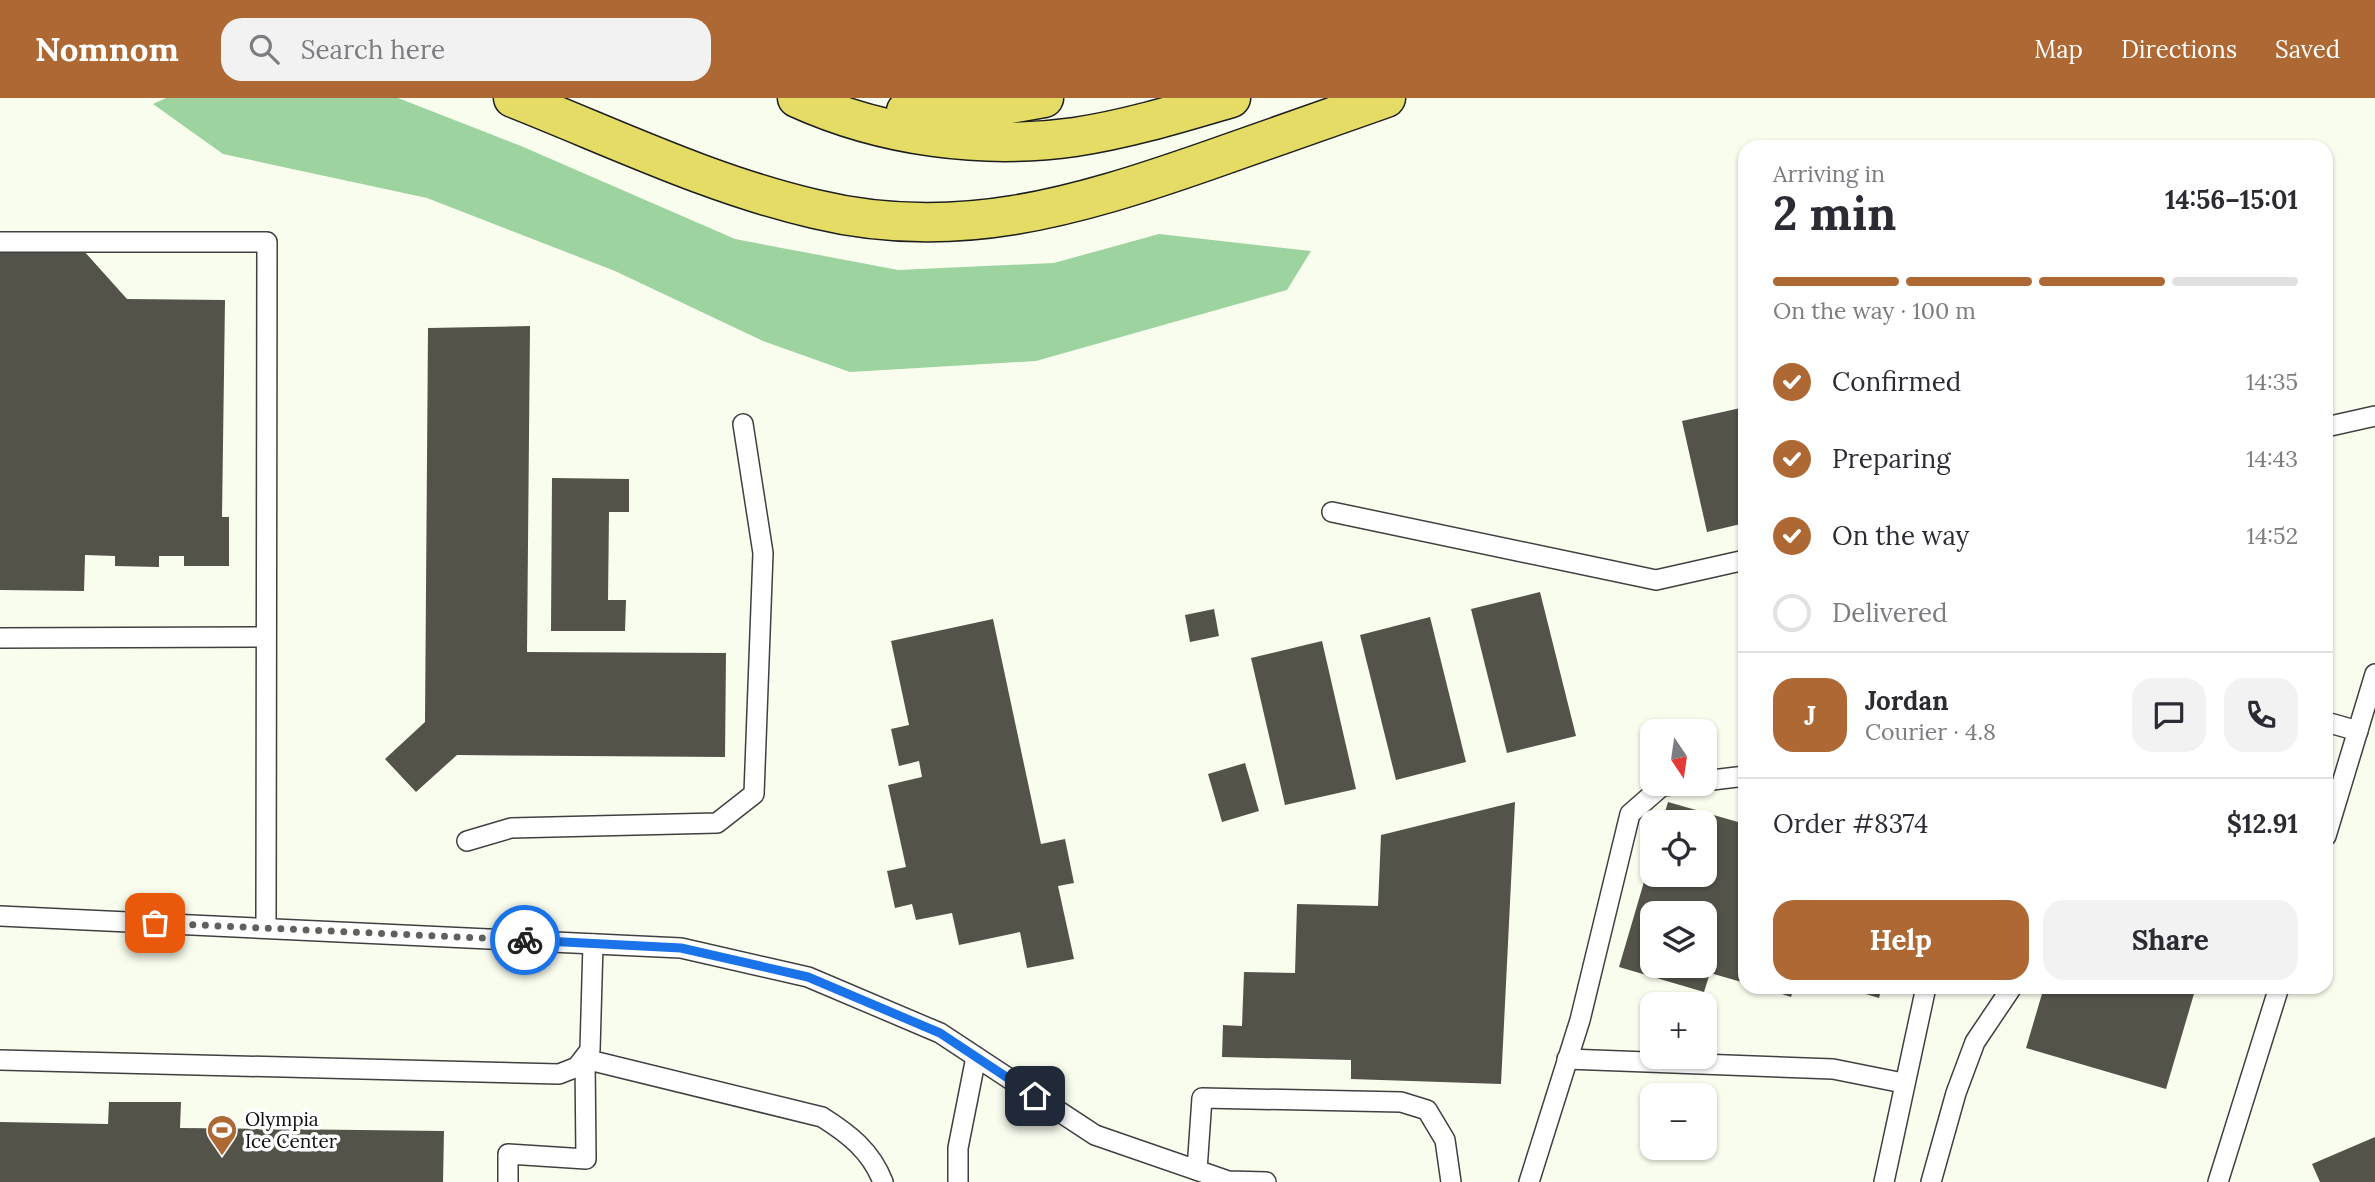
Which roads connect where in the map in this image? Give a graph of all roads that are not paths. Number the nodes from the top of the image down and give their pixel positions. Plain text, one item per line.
1 (513, 98) edge
2 (797, 98) edge
3 (828, 98) edge
4 (1044, 98) edge
5 (1231, 98) edge
6 (1386, 98) edge
7 (0, 242) edge
8 (2375, 416) edge
9 (743, 424) dead end
10 (2333, 425) edge
11 (1332, 512) dead end
12 (1738, 562) edge
13 (266, 637) junction
14 (0, 638) edge
15 (2375, 674) edge
16 (2333, 724) edge
17 (2358, 731) junction
18 (1738, 777) edge
19 (1717, 779) edge
20 (1651, 796) edge
21 (2333, 813) edge
22 (467, 841) dead end
23 (0, 916) edge
24 (266, 928) junction
25 (593, 944) junction
26 (1924, 994) edge
27 (2007, 994) edge
28 (2277, 994) edge
29 (976, 1057) junction
30 (0, 1059) edge
31 (585, 1059) junction
32 (1567, 1059) junction
33 (1903, 1083) junction
34 (1197, 1170) junction
35 (1216, 1179) edge
36 (508, 1182) edge
37 (883, 1182) edge
38 (958, 1182) edge
39 (1266, 1182) edge
40 (1451, 1182) edge
41 (1529, 1182) edge
42 (1884, 1182) edge
43 (1931, 1182) edge
44 (2218, 1182) edge

1 - 6 highway
2 - 5 highway
3 - 4 highway
7 - 13 lane
8 - 10 lane
9 - 22 lane
11 - 12 lane
13 - 14 lane
13 - 24 lane
15 - 17 lane
16 - 17 lane
17 - 21 lane
18 - 19 lane
20 - 32 lane
23 - 24 lane
24 - 25 lane
25 - 29 lane
25 - 31 lane
26 - 33 lane
27 - 43 lane
28 - 44 lane
29 - 34 lane
29 - 38 lane
30 - 31 lane
31 - 36 lane
31 - 37 lane
32 - 33 lane
32 - 41 lane
33 - 42 lane
34 - 35 lane
34 - 40 lane
35 - 39 lane

